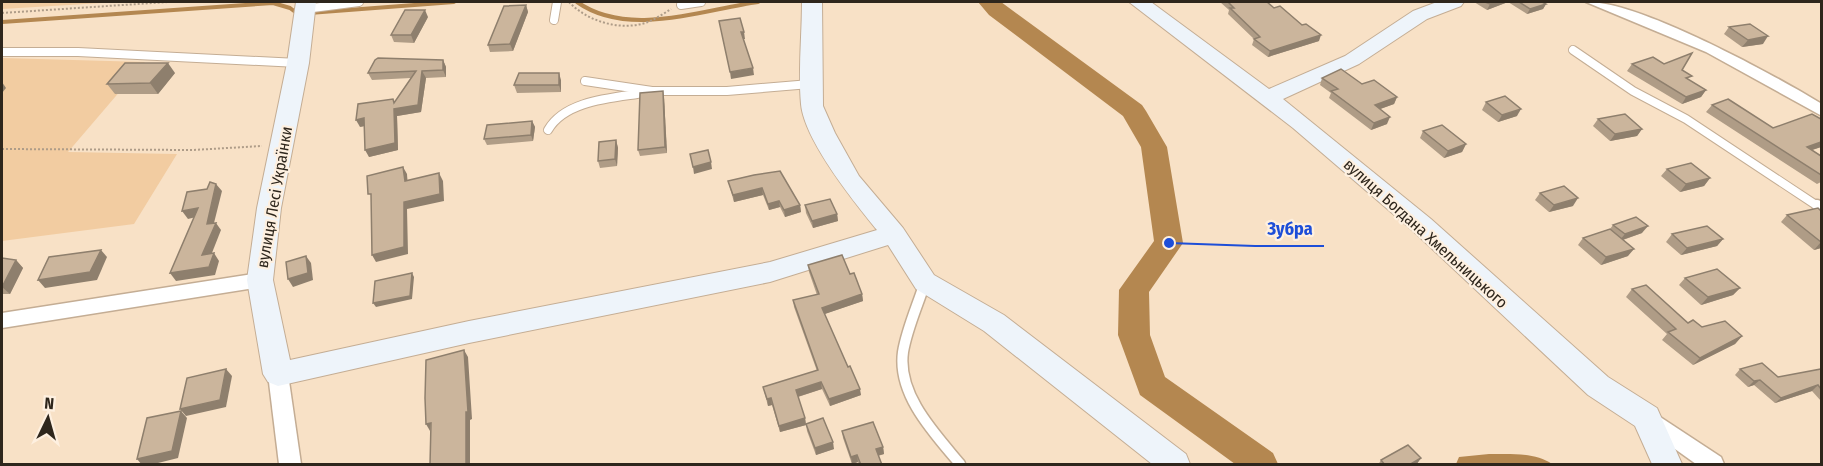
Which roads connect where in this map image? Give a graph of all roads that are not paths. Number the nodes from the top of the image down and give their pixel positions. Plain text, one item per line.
1 (359, 2) edge
2 (557, 2) edge
3 (701, 2) edge
4 (812, 2) edge
5 (1139, 2) edge
6 (1454, 2) edge
7 (1593, 2) edge
8 (305, 5) edge
9 (681, 5) road end
10 (554, 20) dead end
11 (1573, 50) dead end
12 (2, 52) edge
13 (298, 63) junction
14 (585, 81) dead end
15 (812, 84) junction
16 (652, 91) junction
17 (1268, 98) junction
18 (1821, 111) edge
19 (548, 130) dead end
20 (1821, 209) edge
21 (894, 234) junction
22 (260, 280) junction
23 (925, 282) junction
24 (2, 321) edge
25 (278, 374) junction
26 (1646, 417) junction
27 (290, 465) edge
28 (960, 465) edge
29 (1175, 465) edge
30 (1666, 465) edge
31 (1713, 465) edge

1 - 8 lane
2 - 10 lane
3 - 9 lane
4 - 15 street
5 - 17 street, вулиця Богдана Хмельницького
6 - 17 street
7 - 18 street
8 - 13 street, вулиця Лесі Українки
11 - 20 lane
12 - 13 lane
13 - 22 street, вулиця Лесі Українки
14 - 16 lane
15 - 16 lane
15 - 21 street
16 - 19 lane
17 - 26 street, вулиця Богдана Хмельницького
21 - 23 street
21 - 25 street
22 - 24 street
22 - 25 street, вулиця Лесі Українки
23 - 28 lane
23 - 29 street
25 - 27 street, вулиця Лесі Українки
26 - 30 street
26 - 31 street, вулиця Богдана Хмельницького

